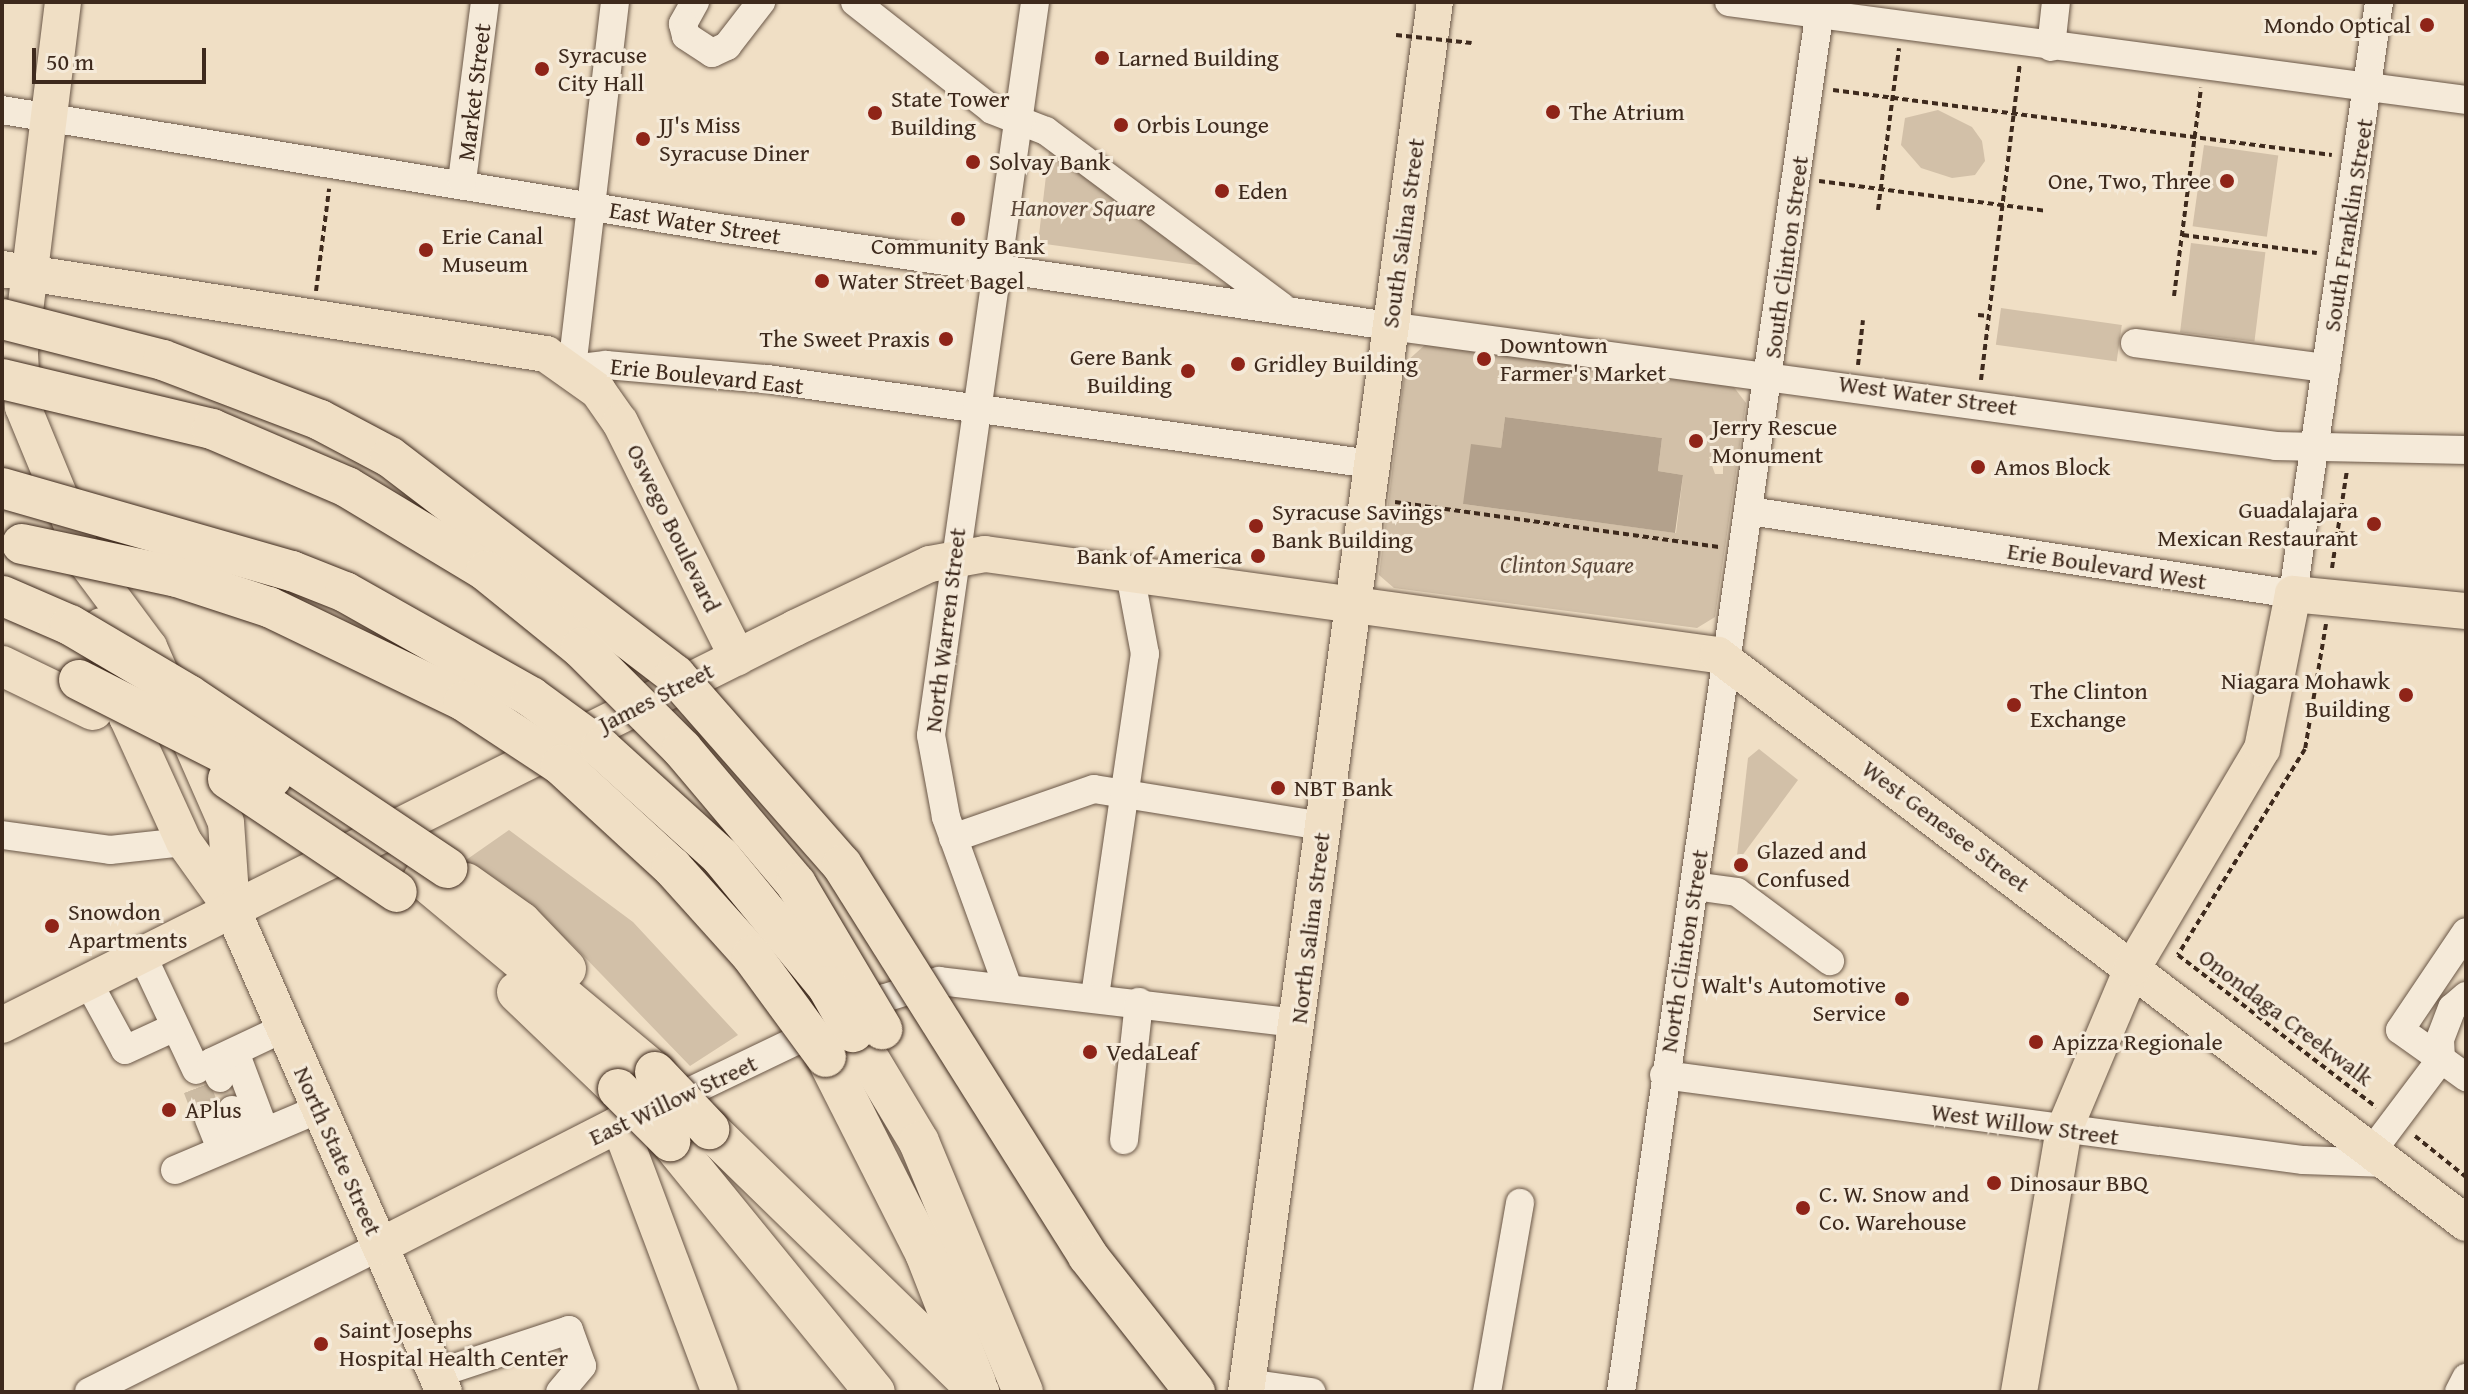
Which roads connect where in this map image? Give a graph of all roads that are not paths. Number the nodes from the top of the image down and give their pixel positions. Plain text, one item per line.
1 (63, 2) edge
2 (485, 2) edge
3 (615, 2) edge
4 (695, 2) edge
5 (761, 2) edge
6 (855, 2) edge
7 (1035, 2) edge
8 (1435, 2) edge
9 (1729, 2) edge
10 (2056, 2) edge
11 (2379, 2) edge
12 (1820, 8) edge
13 (2037, 45) junction
14 (2369, 88) junction
15 (2466, 100) edge
16 (2, 110) edge
17 (48, 116) junction
18 (1018, 119) junction
19 (462, 181) junction
20 (589, 206) junction
21 (994, 265) junction
22 (15, 270) edge
23 (1286, 310) junction
24 (2, 319) edge
25 (1389, 326) junction
26 (2135, 343) dead end
27 (2, 360) edge
28 (2326, 368) junction
29 (572, 369) junction
30 (1770, 373) junction
31 (2, 379) edge
32 (974, 409) junction
33 (2314, 448) junction
34 (2466, 450) edge
35 (1371, 464) junction
36 (2, 488) edge
37 (1750, 511) junction
38 (484, 529) junction
39 (12, 542) edge
40 (954, 558) junction
41 (88, 565) junction
42 (1130, 574) junction
43 (2293, 594) junction
44 (2, 595) edge
45 (1352, 603) junction
46 (2466, 611) edge
47 (2, 648) edge
48 (737, 657) junction
49 (1729, 660) junction
50 (2, 666) edge
51 (86, 695) junction
52 (1123, 794) junction
53 (1323, 826) junction
54 (2, 835) edge
55 (953, 838) junction
56 (184, 842) junction
57 (422, 880) junction
58 (1694, 886) junction
59 (232, 909) junction
60 (2466, 932) edge
61 (142, 955) junction
62 (1830, 961) dead end
63 (2133, 967) junction
64 (88, 982) junction
65 (1007, 985) junction
66 (1095, 996) junction
67 (2466, 996) edge
68 (1139, 1002) junction
69 (1298, 1023) junction
70 (2, 1025) edge
71 (175, 1027) junction
72 (284, 1028) junction
73 (854, 1039) junction
74 (2441, 1059) junction
75 (212, 1070) junction
76 (1664, 1075) junction
77 (2466, 1077) edge
78 (619, 1107) junction
79 (319, 1109) junction
80 (220, 1114) tunnel mouth
81 (2064, 1130) junction
82 (243, 1139) junction
83 (1124, 1140) dead end
84 (2379, 1157) junction
85 (175, 1170) dead end
86 (1520, 1203) dead end
87 (2466, 1223) edge
88 (380, 1246) junction
89 (2466, 1378) edge
90 (440, 1383) edge
91 (1247, 1388) edge
92 (89, 1392) edge
93 (560, 1392) edge
94 (720, 1392) edge
95 (875, 1392) edge
96 (979, 1392) edge
97 (1023, 1392) edge
98 (1195, 1392) edge
99 (1311, 1392) edge
100 (1487, 1392) edge
101 (1621, 1392) edge
102 (2019, 1392) edge
103 (2459, 1392) edge

1 - 17 main road, North State Street
2 - 19 street, Market Street
3 - 20 street
4 - 5 street
6 - 18 street
7 - 18 street, North Warren Street
8 - 25 main road, South Salina Street
9 - 12 street
10 - 13 street
11 - 14 street, South Franklin Street
12 - 13 street
12 - 30 street, South Clinton Street
13 - 14 street
14 - 15 street
14 - 28 street, South Franklin Street
16 - 17 street, East Water Street
17 - 19 street, East Water Street
17 - 22 main road, North State Street
18 - 21 street, North Warren Street
18 - 23 street
19 - 20 street, East Water Street
20 - 21 street, East Water Street
20 - 29 street
21 - 23 street, East Water Street
21 - 32 street, North Warren Street
22 - 29 main road, Erie Boulevard East
22 - 41 main road, North State Street
23 - 25 street, East Water Street
24 - 38 highway, bridge
25 - 30 street, West Water Street
25 - 35 main road, South Salina Street
26 - 28 street
27 - 38 highway, bridge
28 - 33 street, South Franklin Street
29 - 32 street, Erie Boulevard East
29 - 48 main road, Oswego Boulevard
30 - 33 street, West Water Street
30 - 37 street, South Clinton Street
31 - 73 highway, bridge
32 - 35 street, Erie Boulevard East
32 - 40 street, North Warren Street
33 - 34 street, West Water Street
33 - 43 street, South Franklin Street
35 - 45 main road, North Salina Street
36 - 73 highway, bridge
37 - 43 street, Erie Boulevard West
37 - 49 street, North Clinton Street
38 - 98 highway, bridge
39 - 73 highway, bridge
40 - 42 main road, James Street
40 - 48 main road, James Street
40 - 55 street, North Warren Street
41 - 56 main road, North State Street
41 - 59 main road, North State Street
42 - 45 main road, James Street
42 - 52 street
43 - 46 main road, Erie Boulevard West
43 - 63 main road
44 - 57 highway, bridge
45 - 49 main road, West Genesee Street
45 - 53 main road, North Salina Street
47 - 51 highway
48 - 59 main road, James Street
49 - 58 street, North Clinton Street
49 - 63 main road, West Genesee Street
50 - 51 highway
51 - 57 highway, bridge
52 - 53 street
52 - 55 street
52 - 66 street
53 - 69 main road, North Salina Street
54 - 56 street
55 - 65 street, North Warren Street
56 - 59 main road, North State Street
57 - 78 highway
57 - 96 highway, bridge
58 - 62 street
58 - 76 street, North Clinton Street
59 - 61 main road, James Street
59 - 72 main road, North State Street
60 - 74 street
61 - 64 main road, James Street
61 - 71 street
63 - 81 main road
63 - 84 main road, West Genesee Street
64 - 70 main road, James Street
64 - 71 street
65 - 66 street, East Willow Street
65 - 78 street, East Willow Street
66 - 68 street, East Willow Street
67 - 74 street
68 - 69 street, East Willow Street
68 - 83 street
69 - 91 main road, North Salina Street
71 - 75 street
72 - 75 street
72 - 79 main road, North State Street
73 - 96 highway
73 - 97 highway
74 - 77 street
74 - 84 street
75 - 82 street
76 - 81 street, West Willow Street
76 - 101 street, North Clinton Street
78 - 88 main road, East Willow Street
78 - 94 main road
78 - 95 highway, bridge
79 - 82 street
79 - 88 main road, North State Street
80 - 82 street
81 - 84 street, West Willow Street
81 - 102 main road
82 - 85 street
84 - 87 main road, West Genesee Street
86 - 100 street
88 - 90 main road, North State Street
88 - 92 street, East Willow Street
89 - 103 street
90 - 93 street
91 - 99 street

